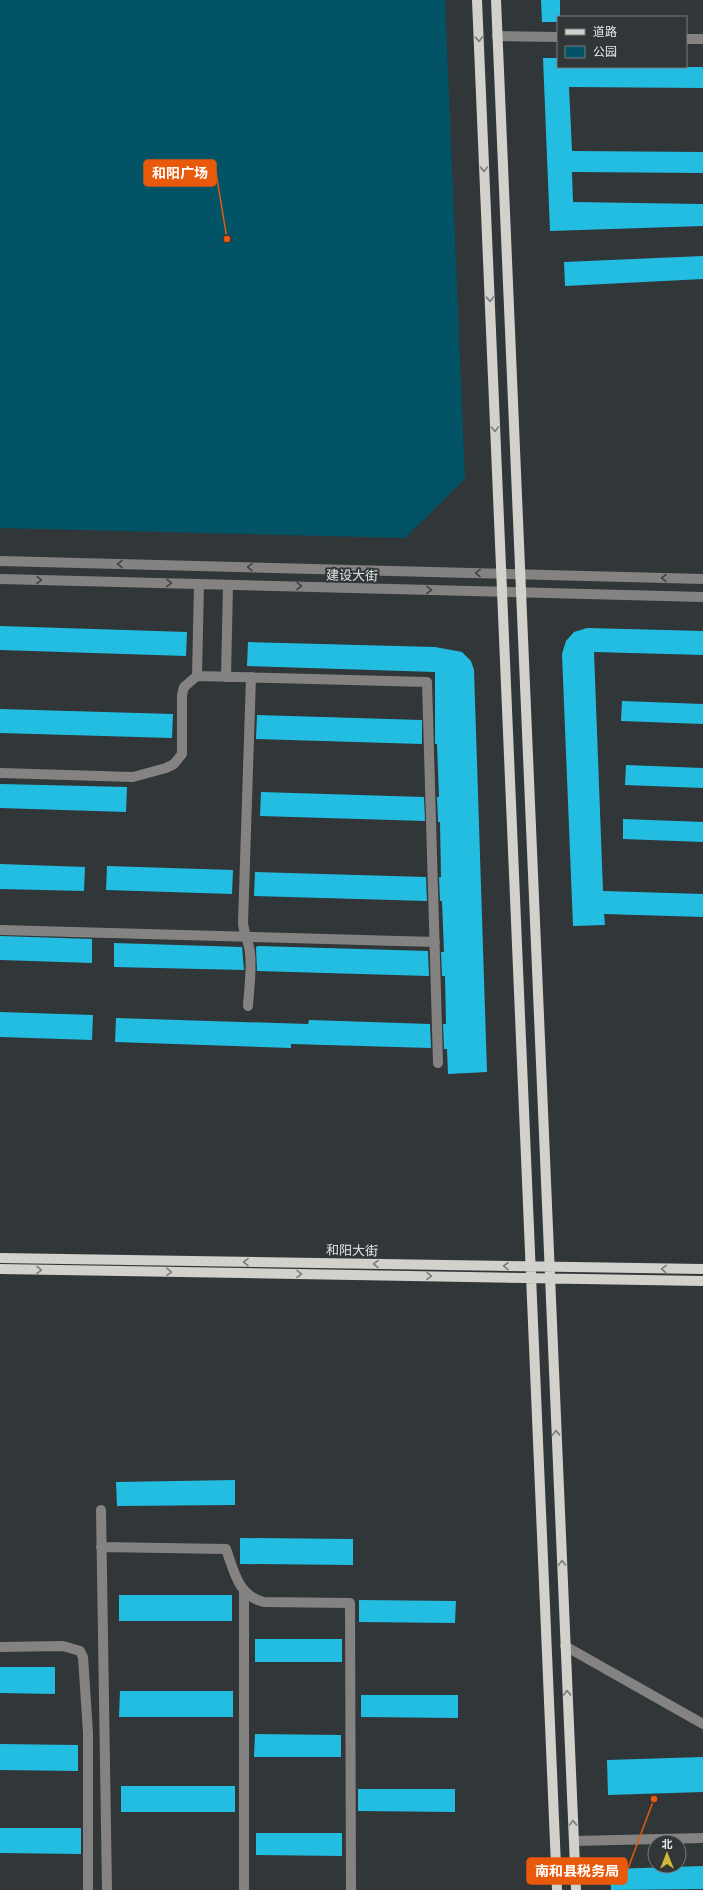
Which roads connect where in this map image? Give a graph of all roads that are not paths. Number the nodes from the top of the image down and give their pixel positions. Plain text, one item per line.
1 (477, 0) edge
2 (496, 0) edge
3 (497, 36) junction
4 (557, 37) edge
5 (687, 39) edge
6 (703, 39) edge
7 (0, 561) edge
8 (501, 573) junction
9 (520, 574) junction
10 (703, 578) edge
11 (0, 579) edge
12 (199, 584) junction
13 (228, 585) junction
14 (502, 592) junction
15 (521, 592) junction
16 (703, 597) edge
17 (197, 676) junction
18 (226, 677) junction
19 (252, 677) junction
20 (0, 773) edge
21 (0, 930) edge
22 (245, 937) junction
23 (435, 942) junction
24 (248, 1006) dead end
25 (438, 1063) dead end
26 (0, 1258) edge
27 (531, 1266) junction
28 (549, 1266) junction
29 (0, 1269) edge
30 (703, 1269) edge
31 (531, 1278) junction
32 (550, 1278) junction
33 (703, 1281) edge
34 (101, 1510) dead end
35 (101, 1547) junction
36 (244, 1591) junction
37 (565, 1646) junction
38 (0, 1647) edge
39 (703, 1724) edge
40 (703, 1838) edge
41 (574, 1841) junction
42 (88, 1890) edge
43 (107, 1890) edge
44 (244, 1890) edge
45 (351, 1890) edge
46 (557, 1890) edge
47 (576, 1890) edge

1 -> 8 main road
2 - 3 main road
3 - 4 street
3 - 9 main road
5 - 6 street
8 -> 7 street, 建设大街
8 - 9 street, 建设大街
8 - 14 main road
10 -> 9 street, 建设大街
9 - 15 main road
11 -> 12 street, 建设大街
12 - 13 street, 建设大街
12 - 17 street
13 -> 14 street, 建设大街
13 - 18 street
14 - 15 street, 建设大街
14 - 27 main road
15 - 16 street, 建设大街
15 - 28 main road
17 - 18 street
17 - 20 street
18 - 19 street
19 - 22 street
19 - 23 street
21 - 22 street
22 - 23 street
22 - 24 street
23 - 25 street
27 -> 26 main road, 和阳大街
27 - 28 main road, 和阳大街
27 - 31 main road
30 -> 28 main road, 和阳大街
28 - 32 main road
29 -> 31 main road, 和阳大街
31 - 32 main road, 和阳大街
31 - 46 main road
32 - 33 main road, 和阳大街
37 -> 32 main road
34 - 35 street
35 - 36 street
35 - 43 street
36 - 44 street
36 - 45 street
37 - 39 street
41 -> 37 main road
38 - 42 street
40 - 41 street
41 - 47 main road

